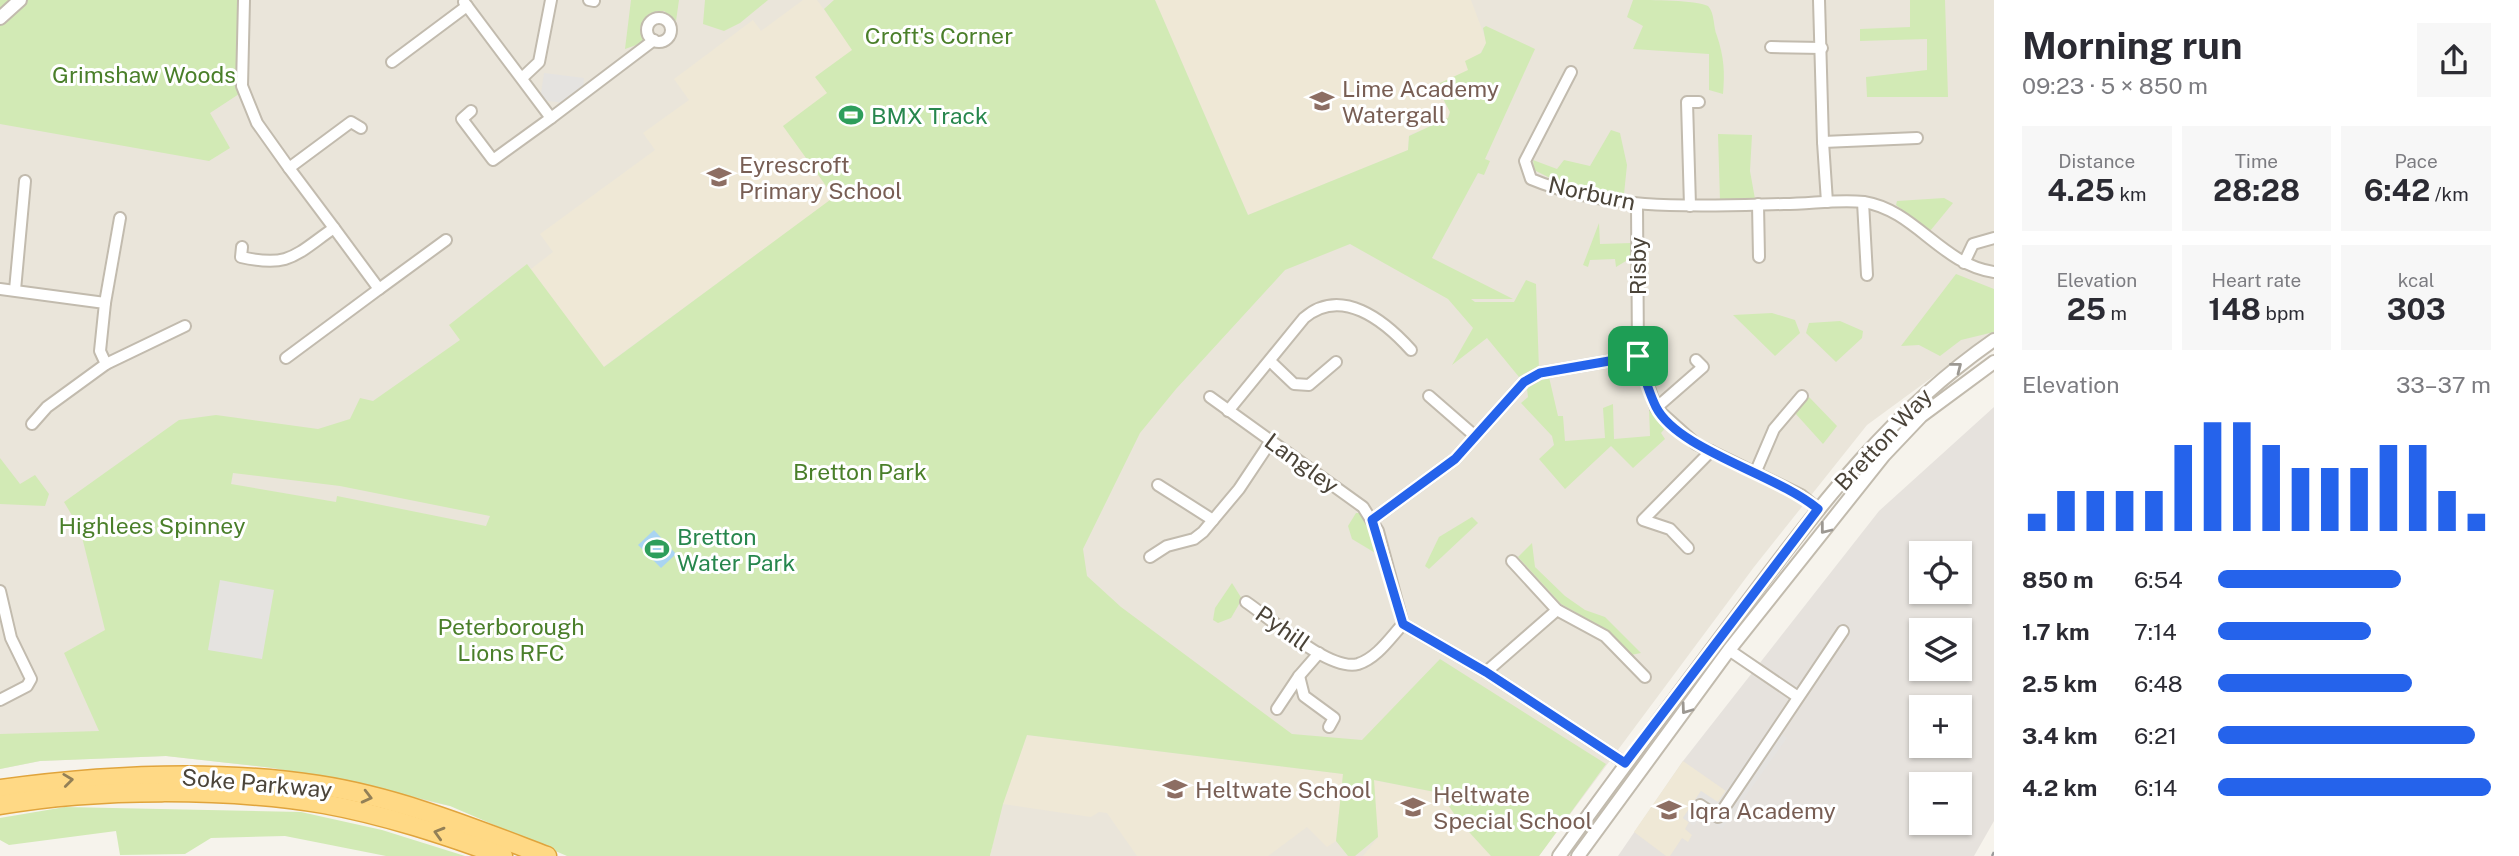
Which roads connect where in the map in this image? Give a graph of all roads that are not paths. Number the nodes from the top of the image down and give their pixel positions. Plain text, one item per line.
1 (20, 0) edge
2 (244, 0) edge
3 (551, 0) edge
4 (1819, 0) edge
5 (465, 3) edge
6 (0, 18) edge
7 (654, 40) dead end
8 (1771, 47) dead end
9 (1822, 48) junction
10 (392, 62) dead end
11 (1571, 72) dead end
12 (522, 78) junction
13 (1699, 102) dead end
14 (471, 111) dead end
15 (551, 118) junction
16 (361, 128) dead end
17 (1917, 138) dead end
18 (1823, 142) junction
19 (289, 168) junction
20 (25, 181) dead end
21 (1828, 202) junction
22 (1863, 202) junction
23 (1637, 204) junction
24 (1759, 204) junction
25 (1690, 206) junction
26 (120, 218) dead end
27 (334, 228) junction
28 (1994, 239) edge
29 (243, 247) dead end
30 (443, 247) dead end
31 (1759, 257) dead end
32 (1964, 262) junction
33 (1993, 273) edge
34 (1867, 275) dead end
35 (0, 289) edge
36 (380, 289) junction
37 (15, 290) junction
38 (105, 303) junction
39 (185, 326) dead end
40 (1994, 340) edge
41 (1411, 350) dead end
42 (1638, 356) junction
43 (295, 357) dead end
44 (1696, 360) dead end
45 (1270, 361) junction
46 (1336, 362) dead end
47 (1994, 362) edge
48 (106, 364) junction
49 (1429, 396) dead end
50 (1802, 396) dead end
51 (1210, 397) dead end
52 (1656, 408) junction
53 (1228, 411) junction
54 (32, 424) dead end
55 (1475, 436) junction
56 (1271, 440) junction
57 (1711, 451) junction
58 (1756, 471) junction
59 (1158, 485) dead end
60 (1818, 509) junction
61 (1213, 520) junction
62 (1372, 520) junction
63 (1688, 548) dead end
64 (1150, 557) dead end
65 (1511, 561) dead end
66 (0, 592) edge
67 (1246, 602) dead end
68 (1557, 610) junction
69 (1403, 624) junction
70 (1843, 631) dead end
71 (1729, 650) junction
72 (1319, 653) junction
73 (1486, 672) junction
74 (1299, 676) junction
75 (1645, 677) dead end
76 (1798, 697) junction
77 (0, 699) edge
78 (1277, 709) dead end
79 (1329, 727) dead end
80 (1625, 763) junction
81 (0, 789) edge
82 (0, 805) edge
83 (1700, 805) dead end
84 (503, 856) edge
85 (547, 856) edge
86 (1559, 856) edge
87 (1578, 856) edge

1 - 6 street
2 - 19 street
3 - 12 street
4 - 9 street
5 - 10 street
5 - 12 street
7 - 15 street
8 - 9 street
9 - 18 street
11 - 23 street, Norburn
12 - 15 street
13 - 25 street
14 - 15 street
16 - 19 street
17 - 18 street
18 - 21 street
19 - 27 street
20 - 37 street
21 - 22 street, Norburn
21 - 24 street, Norburn
22 - 32 street, Norburn
22 - 34 street
23 - 25 street, Norburn
23 - 42 street, Risby
24 - 25 street, Norburn
24 - 31 street
26 - 38 street
27 - 29 street
27 - 36 street
28 - 32 street
30 - 36 street
32 - 33 street, Norburn
35 - 37 street
36 - 43 street
37 - 38 street
38 - 48 street
39 - 48 street
60 -> 40 street, Bretton Way
41 - 45 street
42 - 52 street, Risby
42 - 55 street
44 - 52 street
45 - 46 street
45 - 53 street
47 -> 71 street, Bretton Way
48 - 54 street
49 - 55 street
50 - 58 street
51 - 53 street, Langley
52 - 57 street, Risby
53 - 56 street, Langley
55 - 62 street
56 - 61 street
56 - 62 street, Langley
57 - 58 street, Risby
57 - 63 street
58 - 60 street, Risby
59 - 61 street
60 - 80 street, Bretton Way
61 - 64 street
62 - 69 street, Langley
65 - 68 street
66 - 77 street
67 - 72 street, Pyhill
68 - 73 street
68 - 75 street
69 - 72 street, Pyhill
69 - 73 street
70 - 76 street
71 - 76 street
71 -> 87 street, Bretton Way
72 - 74 street, Pyhill
73 - 80 street
74 - 78 street, Pyhill
74 - 79 street, Pyhill
76 - 83 street
80 - 86 street, Bretton Way
81 -> 85 highway, Soke Parkway
84 -> 82 highway, Soke Parkway

